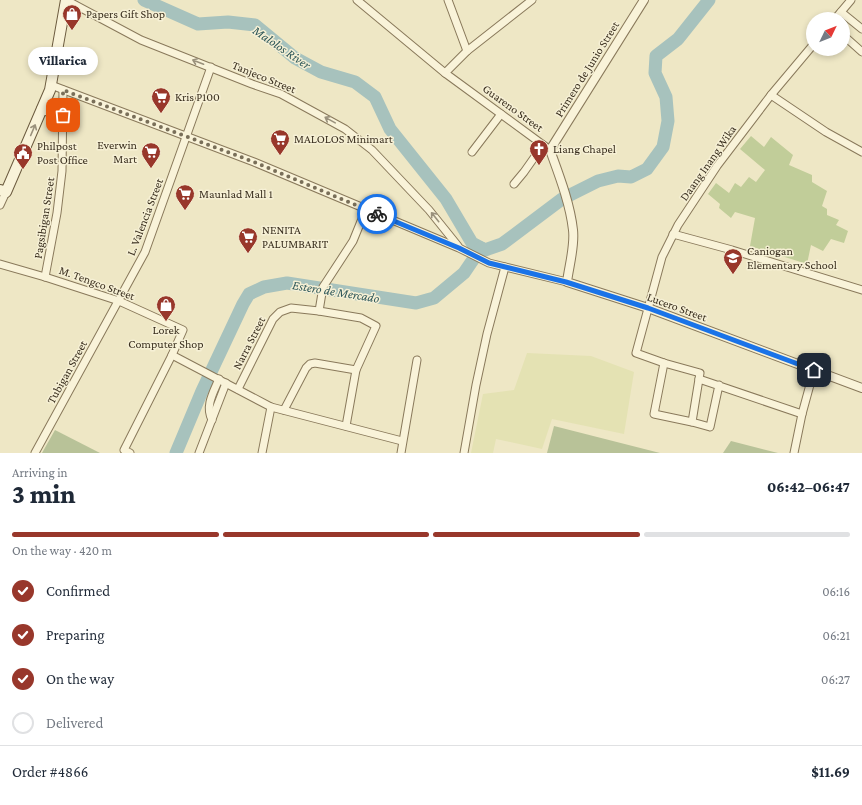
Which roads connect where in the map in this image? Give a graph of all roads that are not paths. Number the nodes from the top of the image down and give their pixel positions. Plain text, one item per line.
1 (66, 0) edge
2 (357, 0) edge
3 (448, 0) edge
4 (532, 0) edge
5 (644, 0) edge
6 (851, 0) edge
7 (841, 12) edge
8 (850, 19) edge
9 (862, 29) edge
10 (850, 41) edge
11 (467, 51) junction
12 (862, 52) edge
13 (806, 53) edge
14 (211, 67) junction
15 (445, 73) junction
16 (51, 85) junction
17 (63, 90) junction
18 (771, 95) junction
19 (42, 109) junction
20 (501, 114) junction
21 (63, 115) junction
22 (185, 137) junction
23 (547, 148) junction
24 (472, 152) dead end
25 (862, 152) edge
26 (514, 184) dead end
27 (3, 191) edge
28 (0, 205) edge
29 (366, 209) junction
30 (673, 234) junction
31 (459, 248) junction
32 (0, 264) edge
33 (504, 267) junction
34 (45, 277) junction
35 (566, 282) junction
36 (862, 290) edge
37 (119, 301) junction
38 (648, 308) junction
39 (319, 311) junction
40 (172, 355) junction
41 (417, 360) dead end
42 (664, 363) junction
43 (356, 370) junction
44 (814, 370) junction
45 (216, 378) junction
46 (699, 379) junction
47 (226, 383) junction
48 (719, 385) junction
49 (862, 388) edge
50 (238, 389) junction
51 (271, 407) junction
52 (284, 410) junction
53 (802, 414) junction
54 (212, 420) junction
55 (692, 422) junction
56 (346, 426) junction
57 (402, 441) junction
58 (35, 453) edge
59 (130, 453) edge
60 (200, 453) edge
61 (262, 453) edge
62 (401, 453) edge
63 (464, 453) edge
64 (794, 453) edge

14 -> 1 street, Tanjeco Street
1 - 16 main road
2 - 15 street, Guareno Street
3 - 11 street
4 - 11 street
5 - 23 street, Primero de Junio Street
6 - 7 street
8 - 9 street
10 - 12 street
11 - 15 street
13 - 18 street, Daang Inang Wika
14 - 22 street, L. Valencia Street
31 -> 14 street, Tanjeco Street
15 - 20 street, Guareno Street
16 - 17 street, Lucero Street
16 - 19 main road
17 - 21 street, Pagsibigan Street
17 - 22 street, Lucero Street
18 - 25 street
18 - 30 street, Daang Inang Wika
19 - 21 main road
27 -> 19 main road
20 - 23 street, Guareno Street
20 - 24 street
21 - 34 street, Pagsibigan Street
22 - 29 street, Lucero Street
22 - 37 street, L. Valencia Street
23 - 26 street
23 - 35 street
27 - 28 street
29 - 31 street, Lucero Street
29 - 39 street
30 - 36 street
30 - 38 street, Daang Inang Wika
31 - 33 street, Lucero Street
32 - 34 street, M. Tengco Street
33 - 35 street, Lucero Street
33 - 63 street
34 - 37 street, M. Tengco Street
35 - 38 street, Lucero Street
37 - 40 street, M. Tengco Street
37 - 58 street, Tubigan Street
38 - 42 street, Daang Inang Wika
38 - 44 street, Lucero Street
39 - 43 street, Narra Street
39 - 50 street, Narra Street
40 - 45 street
40 - 59 street
41 - 57 street
42 - 46 street
42 - 55 street
43 - 52 street
43 - 56 street
44 - 49 street, Lucero Street
44 - 53 street
45 - 47 street
45 - 54 street
46 - 48 street
46 - 55 street
47 - 50 street
47 - 54 street
48 - 53 street
48 - 55 street
50 - 51 street
51 - 52 street
51 - 61 street
52 - 56 street
53 - 64 street
54 - 60 street
56 - 57 street
57 - 62 street

